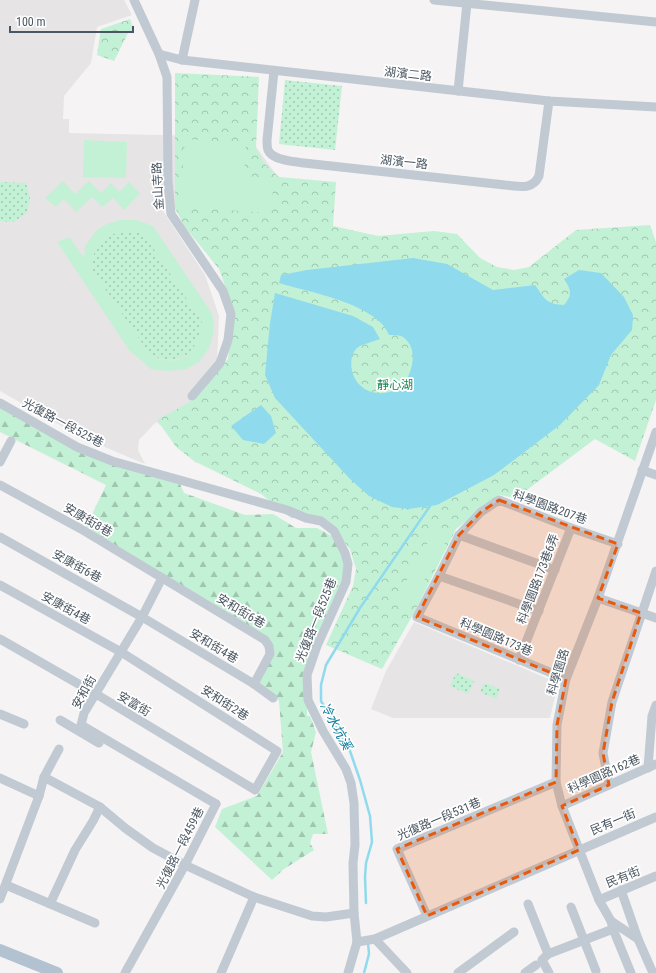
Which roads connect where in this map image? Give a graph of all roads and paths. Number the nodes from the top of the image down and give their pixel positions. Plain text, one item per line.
1 (134, 0) edge
2 (194, 0) edge
3 (434, 0) edge
4 (467, 3) junction
5 (656, 22) edge
6 (159, 54) junction
7 (182, 60) junction
8 (274, 71) junction
9 (458, 91) junction
10 (549, 101) junction
11 (656, 107) edge
12 (192, 396) dead end
13 (0, 403) edge
14 (656, 432) edge
15 (12, 441) dead end
16 (0, 462) edge
17 (642, 470) junction
18 (656, 475) edge
19 (0, 485) edge
20 (571, 528) junction
21 (458, 535) junction
22 (0, 537) edge
23 (618, 544) junction
24 (554, 570) junction
25 (656, 572) edge
26 (440, 576) junction
27 (162, 578) junction
28 (0, 585) edge
29 (598, 598) junction
30 (538, 611) junction
31 (641, 613) junction
32 (142, 617) junction
33 (417, 617) joint
34 (656, 618) edge
35 (0, 639) edge
36 (121, 652) junction
37 (520, 660) junction
38 (566, 680) junction
39 (254, 684) junction
40 (96, 694) junction
41 (273, 698) dead end
42 (656, 705) edge
43 (0, 714) edge
44 (60, 720) dead end
45 (24, 724) dead end
46 (59, 748) dead end
47 (652, 766) edge
48 (44, 777) junction
49 (0, 778) edge
50 (556, 782) junction
51 (609, 785) junction
52 (255, 790) joint
53 (39, 796) junction
54 (216, 804) junction
55 (562, 806) junction
56 (100, 807) junction
57 (656, 817) edge
58 (579, 850) junction
59 (186, 865) junction
60 (656, 876) edge
61 (6, 885) junction
62 (621, 890) junction
63 (254, 898) junction
64 (0, 899) edge
65 (599, 900) junction
66 (50, 904) junction
67 (528, 904) dead end
68 (571, 907) dead end
69 (354, 913) junction
70 (427, 916) junction
71 (95, 923) dead end
72 (612, 925) junction
73 (514, 932) dead end
74 (375, 939) junction
75 (638, 939) junction
76 (584, 940) junction
77 (358, 942) junction
78 (0, 950) edge
79 (548, 954) junction
80 (536, 965) dead end
81 (596, 971) dead end
82 (224, 972) edge
83 (653, 972) edge
84 (57, 973) edge
85 (125, 973) edge
86 (348, 973) edge
87 (407, 973) edge
88 (458, 973) edge
89 (525, 973) edge
90 (549, 973) edge
91 (631, 973) edge

1 - 6 street, 金山寺路
2 - 7 street
3 - 4 street
4 - 5 street
4 - 9 street
6 - 7 street, 湖濱二路
6 - 12 street, 金山寺路
7 - 8 street, 湖濱二路
8 - 9 street, 湖濱二路
8 - 10 street, 湖濱一路
9 - 10 street, 湖濱二路
10 - 11 street, 湖濱二路
13 - 69 street, 光復路一段525巷
14 - 17 street, 科學園路
15 - 16 street
17 - 18 street
17 - 23 street, 科學園路
19 - 27 street, 安康街8巷
20 - 21 street, 科學園路207巷
20 - 23 street, 科學園路207巷
20 - 24 street, 科學園路173巷6弄
21 - 24 street
21 - 26 street, 科學園路207巷
22 - 32 street, 安康街6巷
23 - 29 street, 科學園路
24 - 30 street, 科學園路173巷6弄
25 - 31 street
26 - 30 street
26 - 33 street, 科學園路207巷
27 - 32 street, 安和街
27 - 39 street, 安和街6巷
28 - 36 street, 安康街4巷
29 - 31 street
29 - 38 street, 科學園路
30 - 37 street, 科學園路173巷6弄
31 - 34 street
31 - 51 street
32 - 36 street, 安和街
32 - 39 street, 安和街4巷
33 - 37 street, 科學園路173巷
35 - 40 street, 安富街
36 - 40 street, 安和街
36 - 52 street, 安和街2巷
37 - 38 street, 科學園路173巷
38 - 50 street, 科學園路
39 - 41 street, 安和街4巷
40 - 52 street, 安富街
40 - 54 street, 安和街
42 - 47 street
43 - 45 street
44 - 54 street, 光復路一段459巷
46 - 48 street
47 - 51 street, 科學園路162巷
48 - 53 street
48 - 56 street
49 - 53 street
50 - 55 street, 科學園路
50 - 70 street, 光復路一段531巷
51 - 55 street, 科學園路162巷
53 - 61 street
54 - 59 street, 光復路一段459巷
55 - 58 street, 科學園路
56 - 59 street
56 - 66 street
57 - 58 street, 民有一街
58 - 65 street, 科學園路
58 - 70 street
59 - 63 street
59 - 85 street, 光復路一段459巷
60 - 62 street, 民有街
61 - 64 street
61 - 66 street
62 - 65 street, 民有街
62 - 75 street
63 - 69 street
63 - 82 street
65 - 72 street, 科學園路
66 - 71 street
67 - 79 street
68 - 76 street
69 - 77 street, 光復路一段525巷
70 - 74 street
72 - 75 street, 科學園路
72 - 76 street
72 - 91 street, 科學園路
73 - 88 street
74 - 77 street
74 - 87 street
75 - 83 street
76 - 79 street
76 - 81 street
77 - 86 street, 光復路一段525巷
78 - 84 main road
79 - 90 street
80 - 89 street

